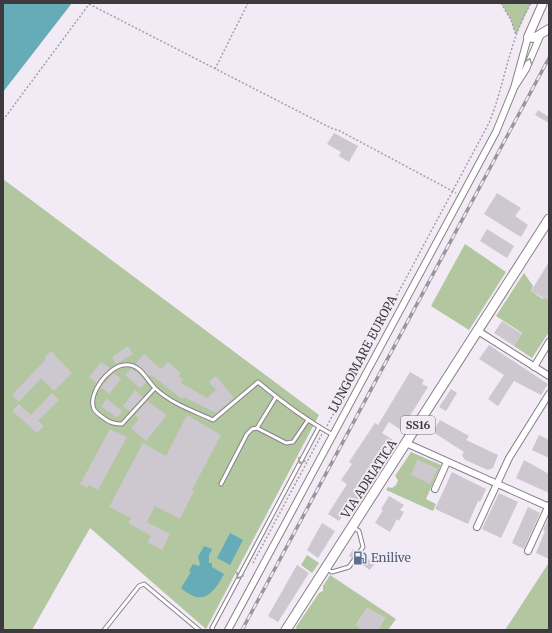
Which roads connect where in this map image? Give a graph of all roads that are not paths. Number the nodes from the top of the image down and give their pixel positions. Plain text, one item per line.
1 (543, 3) edge
2 (549, 29) edge
3 (541, 33) junction
4 (528, 37) junction
5 (514, 88) junction
6 (549, 220) edge
7 (478, 331) junction
8 (549, 342) edge
9 (534, 367) junction
10 (549, 376) edge
11 (155, 388) junction
12 (549, 394) edge
13 (276, 397) junction
14 (308, 420) junction
15 (319, 427) junction
16 (257, 428) junction
17 (333, 435) junction
18 (406, 443) junction
19 (447, 462) junction
20 (221, 484) dead end
21 (497, 484) junction
22 (435, 489) dead end
23 (549, 506) edge
24 (352, 527) junction
25 (477, 527) dead end
26 (528, 551) dead end
27 (326, 568) junction
28 (104, 630) edge
29 (199, 630) edge
30 (213, 630) edge
31 (228, 630) edge
32 (286, 630) edge

1 - 4 street, LUNGOMARE EUROPA
2 - 3 street
3 - 4 street
5 -> 3 street, LUNGOMARE EUROPA
4 - 5 street, LUNGOMARE EUROPA
5 - 17 street, LUNGOMARE EUROPA
6 - 7 main road, VIA ADRIATICA / SS16
7 - 9 street
7 - 18 main road, VIA ADRIATICA / SS16
8 - 9 street
9 - 10 street
11 - 11 lane
11 - 13 lane
12 - 21 street
13 - 14 lane
13 - 16 lane
14 - 15 lane
14 - 16 lane
15 - 17 lane
15 -> 30 lane
16 - 20 lane
17 - 31 street, LUNGOMARE EUROPA
18 - 19 street
18 - 24 main road, VIA ADRIATICA / SS16
19 - 21 street
19 - 22 street
21 - 23 street
21 - 25 street
23 - 26 street
24 - 27 main road, VIA ADRIATICA / SS16
24 - 27 lane
27 - 32 main road, VIA ADRIATICA / SS16
28 - 29 lane

